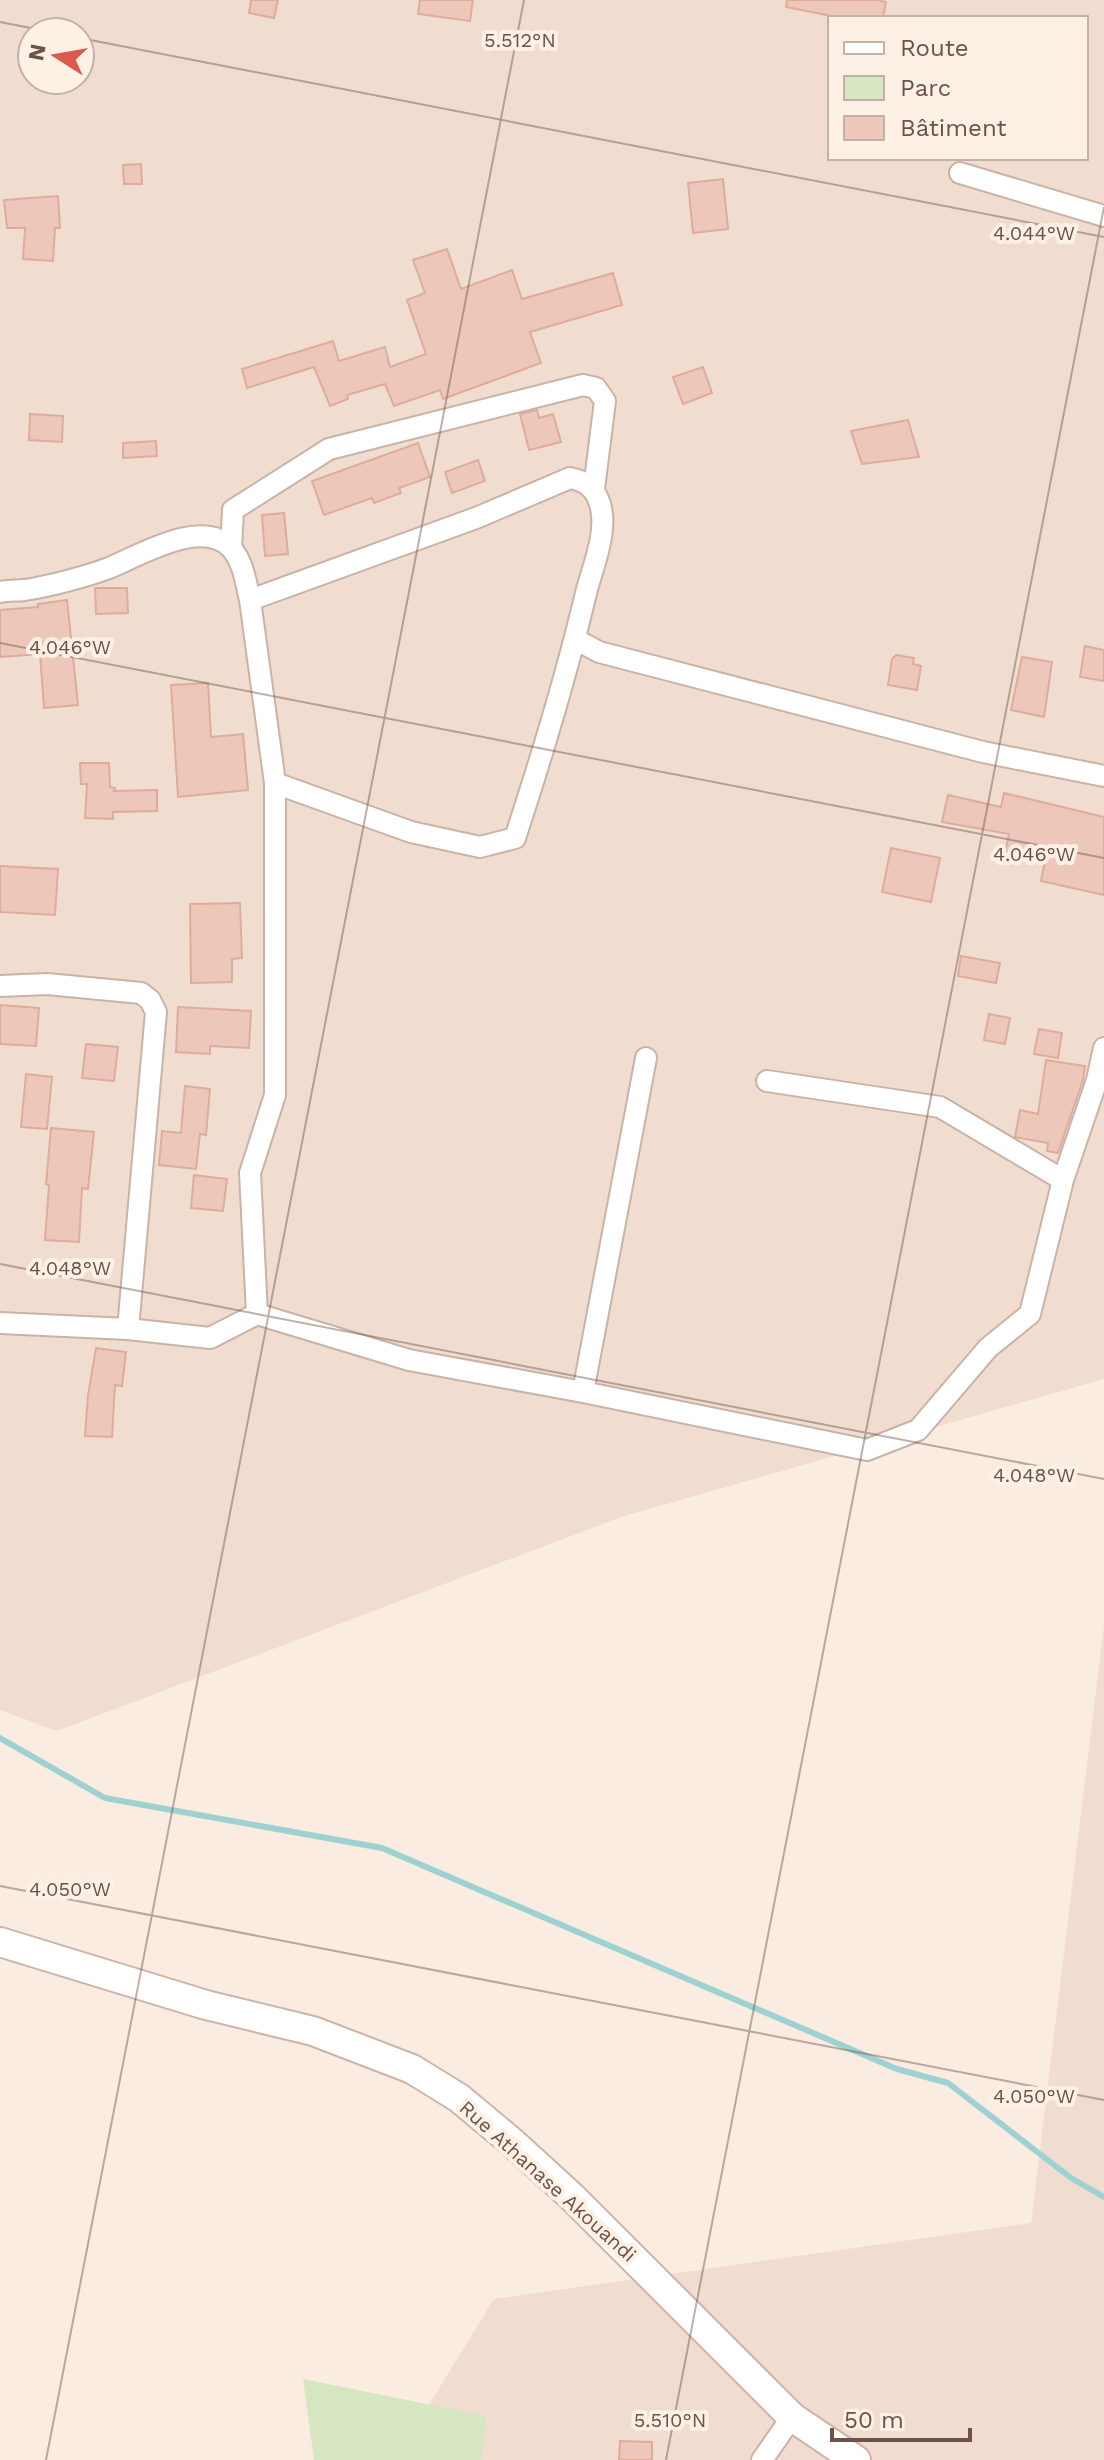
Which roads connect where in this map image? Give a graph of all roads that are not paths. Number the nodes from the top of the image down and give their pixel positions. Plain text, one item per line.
1 (960, 173) dead end
2 (1104, 216) edge
3 (594, 489) junction
4 (231, 548) junction
5 (0, 592) edge
6 (250, 600) junction
7 (575, 639) junction
8 (1104, 776) edge
9 (275, 783) junction
10 (0, 986) edge
11 (1104, 1048) edge
12 (646, 1058) dead end
13 (767, 1081) dead end
14 (1063, 1180) junction
15 (257, 1314) junction
16 (0, 1323) edge
17 (128, 1329) junction
18 (583, 1392) junction
19 (0, 1942) edge
20 (792, 2417) junction
21 (762, 2460) edge
22 (856, 2460) edge

1 - 2 street
3 - 4 street
3 - 6 street
3 - 7 street
4 - 5 street
4 - 6 street
6 - 9 street
7 - 8 street
7 - 9 street
9 - 15 street
10 - 17 street
11 - 14 street
12 - 18 street
13 - 14 street
14 - 18 street
15 - 17 street
15 - 18 street
16 - 17 street
19 - 20 street, Rue Athanase Akouandi
20 - 21 street
20 - 22 street, Rue Athanase Akouandi

